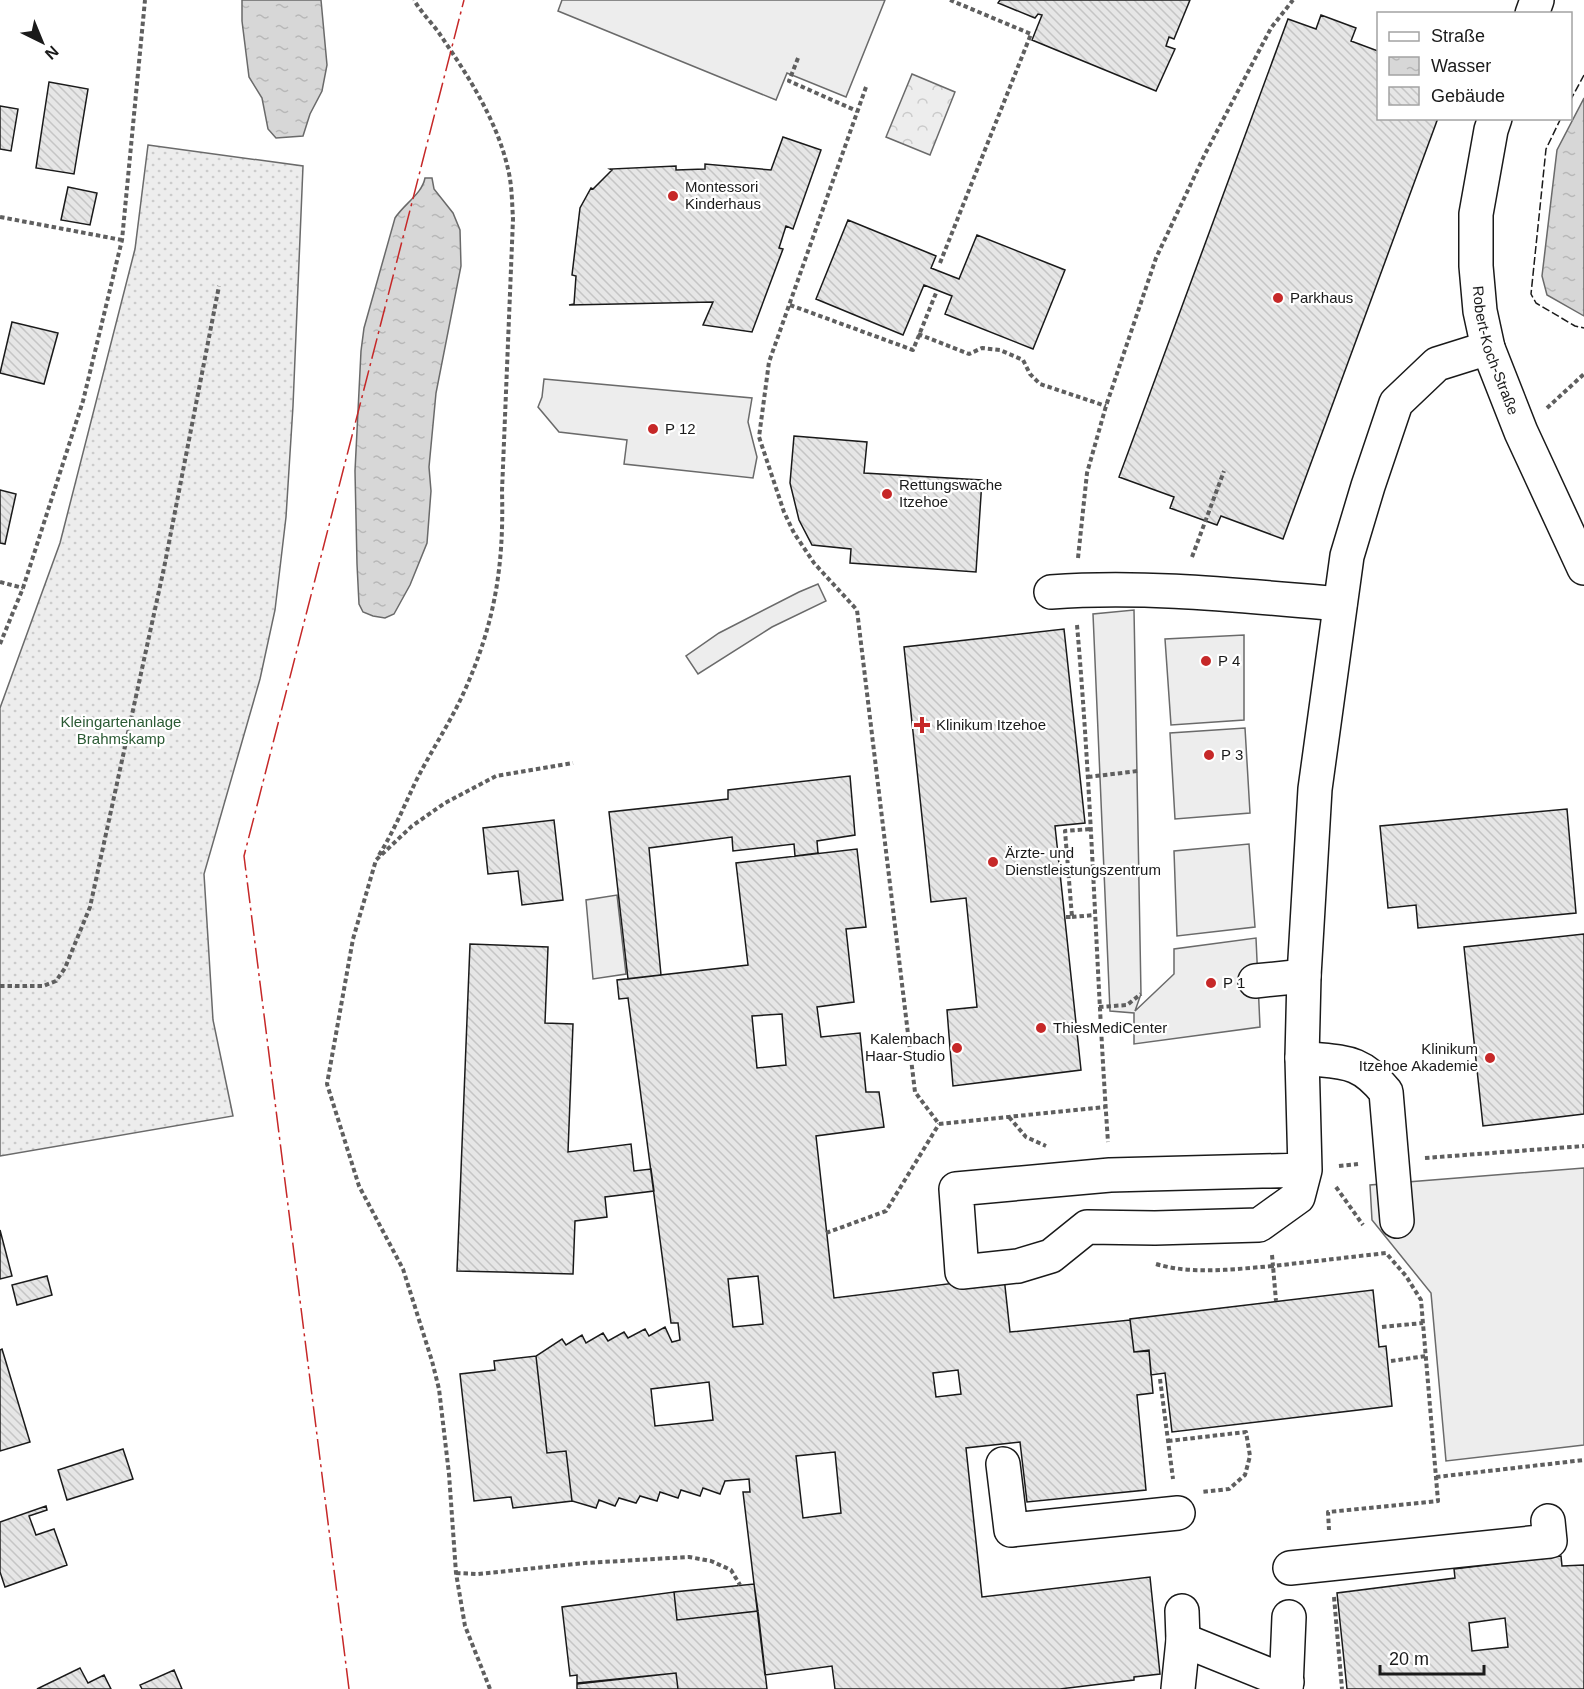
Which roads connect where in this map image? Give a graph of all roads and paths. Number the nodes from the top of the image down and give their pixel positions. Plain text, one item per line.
1 (145, 0) edge
2 (414, 0) edge
3 (950, 0) edge
4 (1293, 0) edge
5 (798, 58) dead end
6 (866, 87) dead end
7 (857, 111) junction
8 (1495, 120) edge
9 (0, 218) edge
10 (122, 240) junction
11 (940, 263) dead end
12 (219, 286) dead end
13 (936, 292) dead end
14 (790, 305) junction
15 (918, 334) junction
16 (1488, 348) junction
17 (1584, 374) edge
18 (1106, 406) junction
19 (1521, 432) junction
20 (1224, 471) dead end
21 (1584, 568) edge
22 (0, 582) edge
23 (23, 588) junction
24 (1063, 591) junction
25 (1179, 592) junction
26 (1340, 604) junction
27 (0, 644) edge
28 (573, 763) dead end
29 (1138, 771) dead end
30 (1088, 777) junction
31 (1090, 829) junction
32 (376, 860) junction
33 (1094, 915) junction
34 (1304, 976) junction
35 (1255, 981) dead end
36 (0, 986) edge
37 (1140, 994) dead end
38 (1099, 1007) junction
39 (1302, 1058) junction
40 (1105, 1107) junction
41 (939, 1124) junction
42 (1584, 1146) edge
43 (1393, 1161) junction
44 (1110, 1175) junction
45 (1302, 1184) junction
46 (1396, 1221) dead end
47 (826, 1233) dead end
48 (1273, 1266) dead end
49 (1423, 1323) junction
50 (1382, 1327) dead end
51 (1426, 1356) junction
52 (1391, 1361) dead end
53 (1160, 1379) dead end
54 (1584, 1460) edge
55 (1003, 1464) dead end
56 (1436, 1477) junction
57 (1176, 1498) joint
58 (1548, 1521) dead end
59 (1330, 1565) junction
60 (1290, 1568) dead end
61 (456, 1573) junction
62 (740, 1585) dead end
63 (1289, 1617) dead end
64 (1286, 1685) edge
65 (490, 1689) edge
66 (1178, 1689) edge
67 (1342, 1689) edge

1 - 10 path
2 - 32 path
3 - 11 path
4 - 18 path
5 - 7 path
6 - 7 path
7 - 14 path
8 - 16 street, Robert-Koch-Straße
9 - 10 path
10 - 23 path
12 - 36 path
13 - 15 path
14 - 15 path
14 - 41 path
15 - 18 path
16 - 19 street, Robert-Koch-Straße
16 - 26 street
17 - 19 path
18 - 24 path
19 - 21 street, Robert-Koch-Straße
20 - 25 path
22 - 23 path
23 - 27 path
24 - 25 street
24 - 30 path
25 - 26 street
26 - 34 street
28 - 32 path
29 - 30 path
30 - 31 path
31 - 33 path
31 - 33 path
32 - 61 path
33 - 38 path
34 - 35 street
34 - 39 street
37 - 38 path
38 - 40 path
39 - 43 street
39 - 45 street
40 - 41 path
40 - 44 path
41 - 47 path
42 - 43 path
43 - 45 path
43 - 46 street
44 - 45 street
44 - 45 street
48 - 49 path
49 - 50 path
49 - 51 path
51 - 52 path
51 - 56 path
53 - 57 path
54 - 56 path
55 - 57 street
56 - 59 path
58 - 59 street
59 - 60 street
59 - 67 path
61 - 62 path
61 - 65 path
63 - 64 street
64 - 66 street

